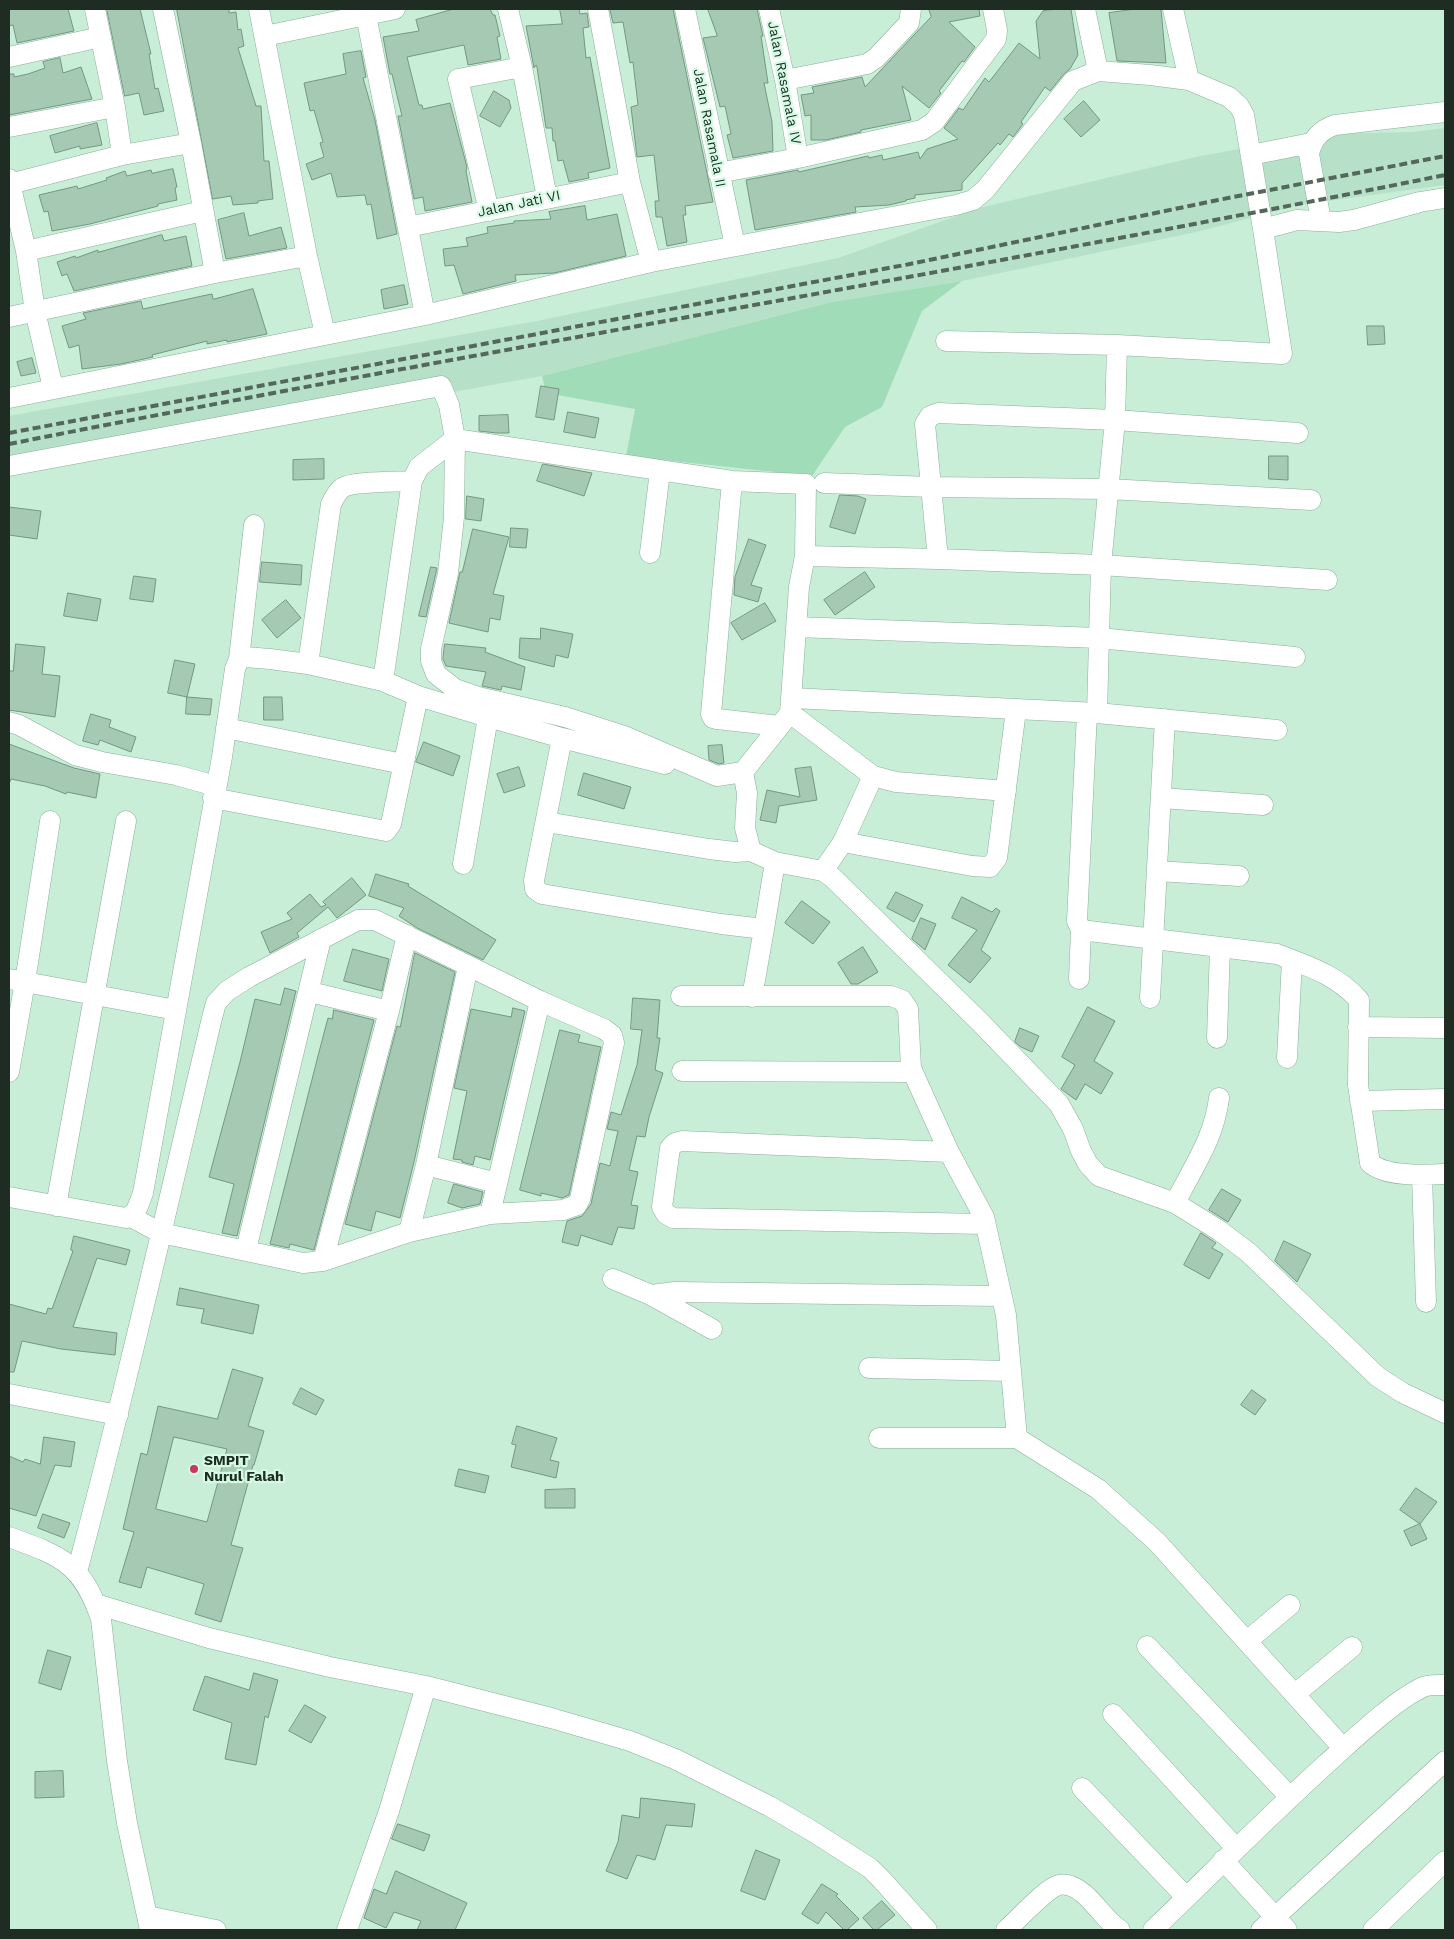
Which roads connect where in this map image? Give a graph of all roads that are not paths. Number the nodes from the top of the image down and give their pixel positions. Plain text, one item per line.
1 (95, 9) edge
2 (163, 9) edge
3 (259, 9) edge
4 (395, 9) edge
5 (508, 9) edge
6 (598, 9) edge
7 (686, 9) edge
8 (769, 9) edge
9 (911, 9) edge
10 (993, 9) edge
11 (1085, 9) edge
12 (1173, 9) edge
13 (366, 15) junction
14 (265, 36) junction
15 (101, 37) junction
16 (9, 56) edge
17 (522, 67) junction
18 (1098, 71) junction
19 (785, 80) junction
20 (1189, 80) junction
21 (115, 107) junction
22 (1445, 112) edge
23 (9, 127) edge
24 (191, 143) junction
25 (1311, 143) junction
26 (1258, 153) junction
27 (122, 155) junction
28 (798, 158) junction
29 (718, 173) junction
30 (9, 181) edge
31 (630, 182) junction
32 (547, 198) junction
33 (1445, 198) edge
34 (203, 211) junction
35 (489, 211) junction
36 (1320, 221) junction
37 (408, 227) junction
38 (1267, 228) junction
39 (735, 246) junction
40 (26, 251) junction
41 (307, 256) junction
42 (652, 262) junction
43 (215, 273) junction
44 (35, 312) junction
45 (425, 315) junction
46 (9, 317) edge
47 (325, 334) junction
48 (946, 341) dead end
49 (1117, 345) junction
50 (53, 388) junction
51 (9, 398) edge
52 (1114, 420) junction
53 (1298, 433) dead end
54 (455, 439) junction
55 (9, 466) edge
56 (660, 471) junction
57 (412, 480) junction
58 (732, 481) junction
59 (824, 483) dead end
60 (931, 487) junction
61 (1108, 489) junction
62 (1311, 500) dead end
63 (254, 525) dead end
64 (650, 553) dead end
65 (804, 556) junction
66 (938, 559) junction
67 (1101, 565) junction
68 (1326, 580) dead end
69 (796, 627) junction
70 (1100, 638) junction
71 (1295, 657) dead end
72 (239, 659) junction
73 (308, 664) junction
74 (383, 681) junction
75 (418, 696) junction
76 (1016, 710) junction
77 (787, 712) junction
78 (1092, 713) junction
79 (488, 717) junction
80 (1165, 719) junction
81 (9, 722) edge
82 (226, 728) junction
83 (1276, 730) dead end
84 (562, 738) junction
85 (403, 764) junction
86 (743, 772) junction
87 (717, 776) junction
88 (873, 776) junction
89 (1006, 791) junction
90 (214, 792) junction
91 (1161, 798) junction
92 (1263, 805) dead end
93 (50, 821) dead end
94 (126, 821) dead end
95 (546, 822) junction
96 (843, 842) junction
97 (751, 850) junction
98 (775, 862) junction
99 (463, 864) dead end
100 (823, 871) junction
101 (1157, 871) junction
102 (1239, 876) dead end
103 (764, 929) junction
104 (1081, 930) junction
105 (407, 935) junction
106 (321, 938) junction
107 (1154, 939) junction
108 (1220, 947) junction
109 (1292, 960) junction
110 (468, 966) junction
111 (1078, 979) dead end
112 (17, 980) edge
113 (310, 992) junction
114 (95, 995) junction
115 (681, 996) dead end
116 (752, 997) junction
117 (1150, 998) dead end
118 (540, 1001) junction
119 (176, 1010) junction
120 (389, 1011) junction
121 (1358, 1027) junction
122 (1445, 1028) edge
123 (1217, 1038) dead end
124 (1287, 1058) dead end
125 (682, 1071) dead end
126 (9, 1072) edge
127 (913, 1072) junction
128 (1219, 1098) dead end
129 (1445, 1100) edge
130 (1360, 1101) junction
131 (949, 1152) junction
132 (426, 1165) junction
133 (1445, 1174) edge
134 (1422, 1175) junction
135 (496, 1183) junction
136 (9, 1197) edge
137 (1175, 1203) junction
138 (56, 1206) junction
139 (490, 1214) junction
140 (131, 1217) junction
141 (985, 1224) junction
142 (409, 1232) junction
143 (161, 1233) junction
144 (246, 1250) junction
145 (322, 1261) junction
146 (613, 1279) dead end
147 (651, 1295) junction
148 (1001, 1296) junction
149 (1426, 1302) dead end
150 (712, 1329) dead end
151 (869, 1368) dead end
152 (1011, 1371) junction
153 (9, 1394) edge
154 (1445, 1413) edge
155 (118, 1415) junction
156 (879, 1438) dead end
157 (1017, 1438) junction
158 (9, 1537) edge
159 (77, 1572) junction
160 (96, 1604) junction
161 (1290, 1605) dead end
162 (1247, 1642) junction
163 (1147, 1646) dead end
164 (1352, 1646) dead end
165 (1445, 1685) edge
166 (426, 1686) junction
167 (1295, 1694) junction
168 (1113, 1714) dead end
169 (1344, 1748) junction
170 (1445, 1761) edge
171 (1082, 1788) dead end
172 (1290, 1797) junction
173 (1230, 1854) junction
174 (1445, 1861) edge
175 (1186, 1897) junction
176 (149, 1923) edge
177 (1274, 1926) edge
178 (353, 1929) edge
179 (216, 1930) edge
180 (927, 1930) edge
181 (1006, 1930) edge
182 (1120, 1930) edge
183 (1153, 1930) edge
184 (1372, 1930) edge

1 - 15 street
2 - 24 street
3 - 14 street
4 - 13 street
5 - 17 street
6 - 31 street
7 - 29 street, Jalan Rasamala II
8 - 19 street, Jalan Rasamala IV
9 - 19 street
10 - 28 street
11 - 18 street
12 - 20 street
13 - 14 street
13 - 37 street
14 - 41 street
15 - 16 street
15 - 21 street
17 - 32 street
17 - 35 street
18 - 20 street
18 - 39 street
19 - 28 street, Jalan Rasamala IV
20 - 26 street
21 - 23 street
21 - 27 street
22 - 25 street
24 - 27 street
24 - 34 street
25 - 26 street
25 - 36 street
26 - 38 street
27 - 30 street
28 - 29 street
29 - 39 street, Jalan Rasamala II
30 - 40 street
31 - 32 street, Jalan Jati VI
31 - 42 street
32 - 35 street, Jalan Jati VI
33 - 36 street
34 - 40 street
34 - 43 street
35 - 37 street, Jalan Jati VI
36 - 38 street
37 - 45 street
38 - 49 street
39 - 42 street
40 - 44 street
41 - 43 street
41 - 47 street
42 - 45 street
43 - 44 street
44 - 46 street
44 - 50 street
45 - 47 street
47 - 50 street
48 - 49 street
49 - 52 street
50 - 51 street
52 - 53 street
52 - 60 street
52 - 61 street
54 - 55 street
54 - 56 street
54 - 57 street
54 - 87 street
56 - 58 street
56 - 64 street
57 - 73 street
57 - 74 street
58 - 65 street
58 - 77 street
59 - 60 street
60 - 61 street
60 - 66 street
61 - 62 street
61 - 67 street
63 - 72 street
65 - 66 street
65 - 69 street
66 - 67 street
67 - 68 street
67 - 70 street
69 - 70 street
69 - 77 street
70 - 71 street
70 - 78 street
72 - 73 street
72 - 82 street
73 - 74 street
74 - 75 street
75 - 79 street
75 - 85 street
76 - 77 street
76 - 78 street
76 - 89 street
77 - 86 street
77 - 88 street
78 - 80 street
78 - 104 street
79 - 84 street
79 - 99 street
80 - 83 street
80 - 91 street
81 - 90 street
82 - 85 street
82 - 90 street
84 - 87 street
84 - 95 street
85 - 90 street
86 - 87 street
86 - 97 street
88 - 89 street
88 - 96 street
89 - 96 street
90 - 119 street
91 - 92 street
91 - 101 street
93 - 112 street
94 - 114 street
95 - 97 street
95 - 103 street
96 - 100 street
97 - 98 street
98 - 100 street
98 - 103 street
100 - 137 street
101 - 102 street
101 - 107 street
103 - 116 street
104 - 107 street
104 - 111 street
105 - 106 street
105 - 110 street
105 - 120 street
106 - 113 street
106 - 143 street
107 - 108 street
107 - 117 street
108 - 109 street
108 - 123 street
109 - 121 street
109 - 124 street
110 - 118 street
110 - 132 street
112 - 114 street
112 - 126 street
113 - 120 street
113 - 144 street
114 - 119 street
114 - 138 street
115 - 116 street
116 - 127 street
118 - 135 street
118 - 139 street
119 - 140 street
120 - 145 street
121 - 122 street
121 - 130 street
125 - 127 street
127 - 131 street
128 - 137 street
129 - 130 street
130 - 134 street
131 - 141 street
131 - 141 street
132 - 135 street
132 - 142 street
133 - 134 street
134 - 149 street
135 - 139 street
136 - 138 street
137 - 154 street
138 - 140 street
139 - 142 street
140 - 143 street
141 - 148 street
142 - 145 street
143 - 144 street
143 - 155 street
144 - 145 street
146 - 147 street
147 - 148 street
147 - 150 street
148 - 152 street
151 - 152 street
152 - 157 street
153 - 155 street
155 - 159 street
156 - 157 street
157 - 162 street
158 - 159 street
159 - 160 street
160 - 166 street
160 - 176 street
161 - 162 street
162 - 167 street
163 - 172 street
164 - 167 street
165 - 169 street
166 - 178 street
166 - 180 street
167 - 169 street
168 - 173 street
169 - 172 street
170 - 177 street
171 - 175 street
172 - 173 street
173 - 175 street
173 - 177 street
174 - 184 street
175 - 183 street
176 - 179 street
181 - 182 street

